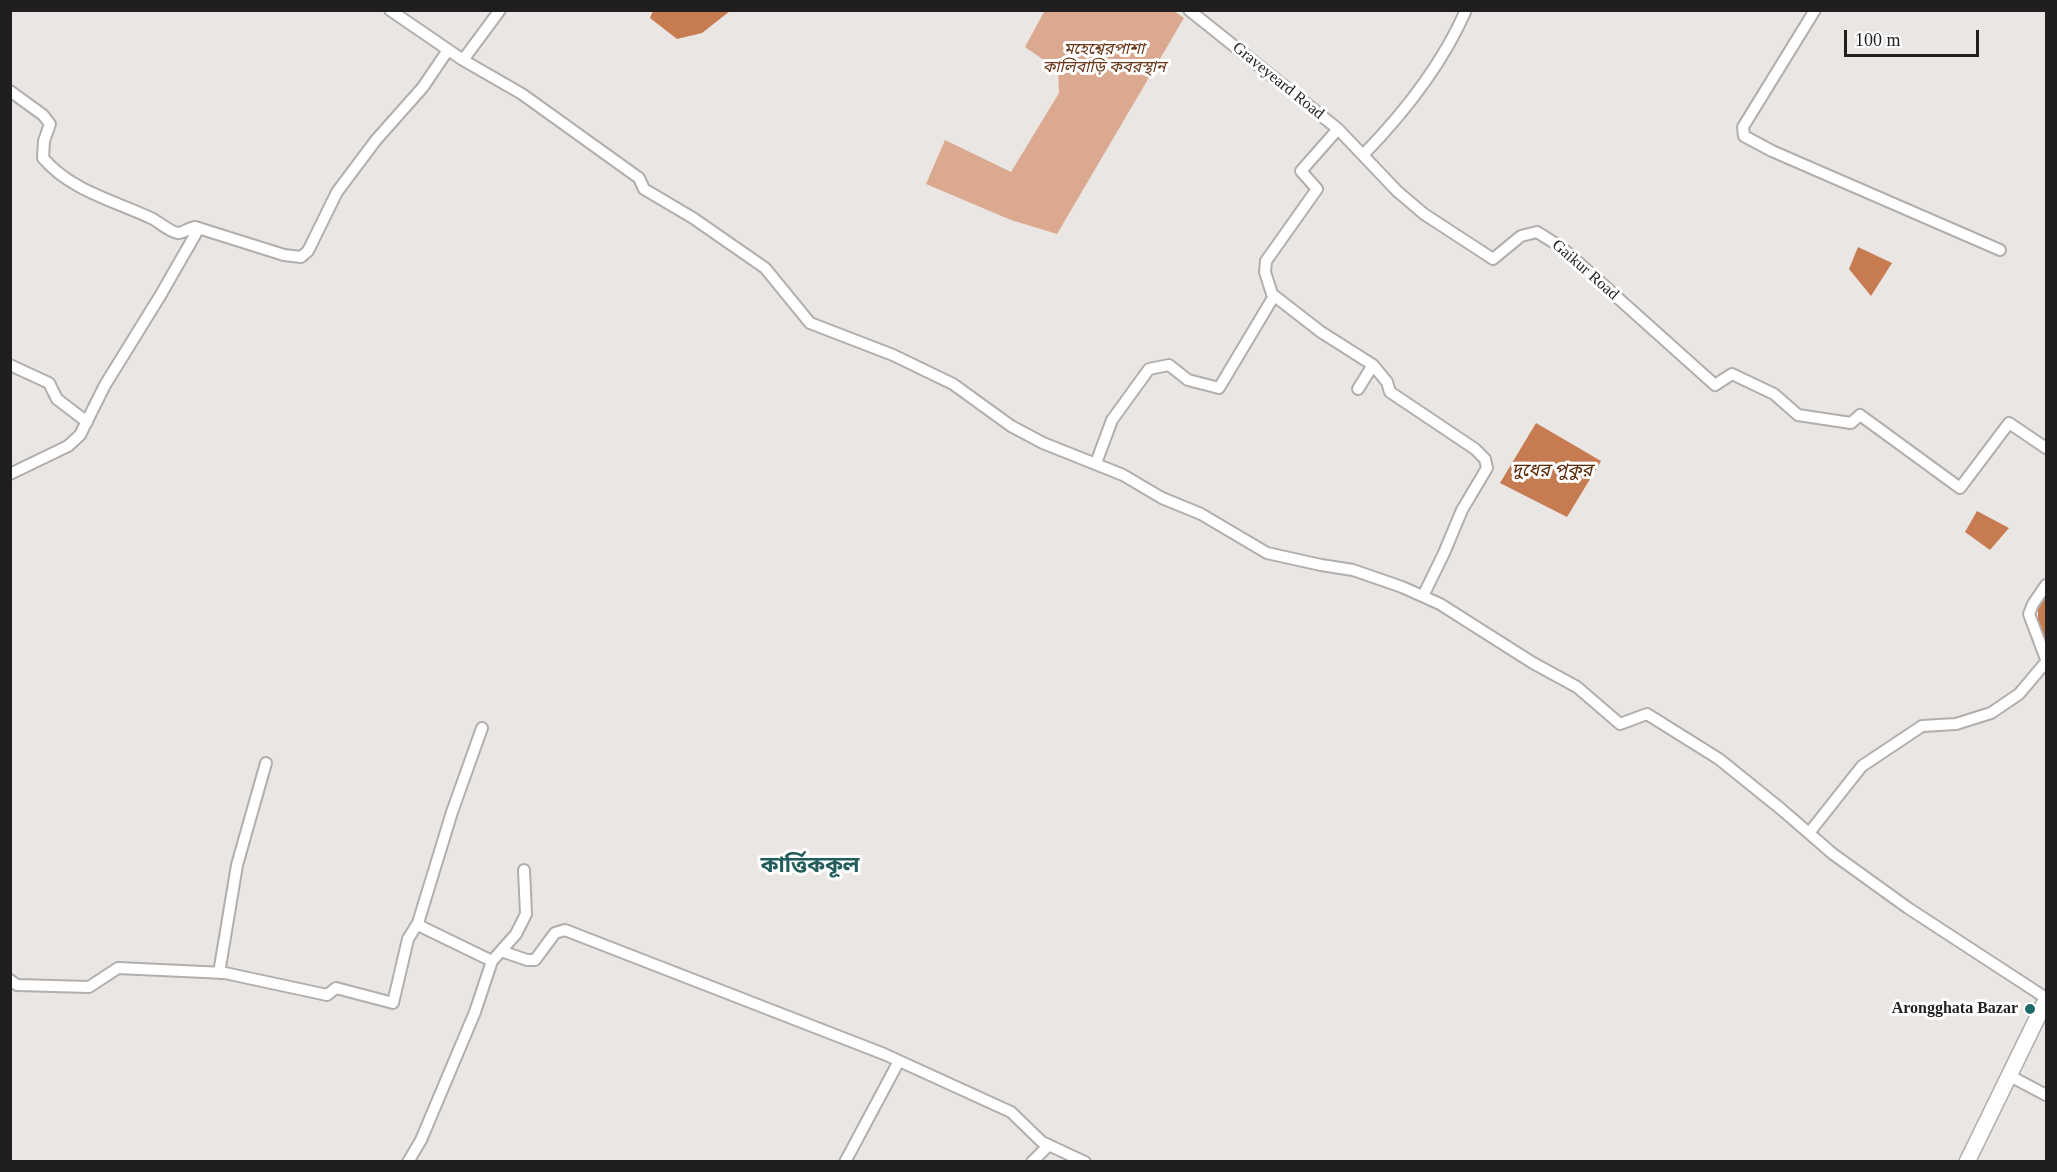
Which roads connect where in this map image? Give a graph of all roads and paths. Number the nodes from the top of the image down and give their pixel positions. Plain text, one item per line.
1 (390, 10) edge
2 (500, 10) edge
3 (1189, 10) edge
4 (1466, 10) edge
5 (1815, 10) edge
6 (448, 50) junction
7 (463, 60) junction
8 (10, 91) edge
9 (1338, 129) junction
10 (1363, 155) junction
11 (199, 228) junction
12 (2000, 250) dead end
13 (1271, 301) dead end
14 (10, 365) edge
15 (1373, 365) junction
16 (1358, 389) dead end
17 (87, 422) junction
18 (2046, 448) edge
19 (1096, 463) junction
20 (10, 474) edge
21 (2046, 585) edge
22 (1423, 596) junction
23 (2046, 661) edge
24 (482, 728) dead end
25 (266, 763) dead end
26 (1809, 833) junction
27 (524, 870) dead end
28 (418, 923) junction
29 (501, 951) junction
30 (492, 962) junction
31 (219, 973) junction
32 (10, 980) edge
33 (2046, 999) edge
34 (899, 1062) junction
35 (2010, 1076) junction
36 (2046, 1095) edge
37 (1049, 1145) junction
38 (408, 1161) edge
39 (845, 1161) edge
40 (1032, 1161) edge
41 (1085, 1161) edge
42 (1967, 1161) edge

1 - 6 street
2 - 7 street
3 - 9 street, Graveyeard Road
4 - 10 street
5 - 12 street
6 - 7 street
6 - 11 street
7 - 19 street
8 - 11 street
9 - 10 street, Graveyeard Road
9 - 15 street
10 - 18 street, Gaikur Road
11 - 17 street
13 - 19 street
14 - 17 street
15 - 16 street
15 - 22 street
17 - 20 street
19 - 22 street
21 - 23 street
22 - 26 street
23 - 26 street
24 - 28 street
25 - 31 street
26 - 33 street
27 - 29 street
28 - 30 street
28 - 31 street
29 - 30 street
29 - 34 street
30 - 38 street
31 - 32 street
33 - 35 main road
34 - 37 street
34 - 39 street
35 - 36 street
35 - 42 main road
37 - 40 street
37 - 41 street

